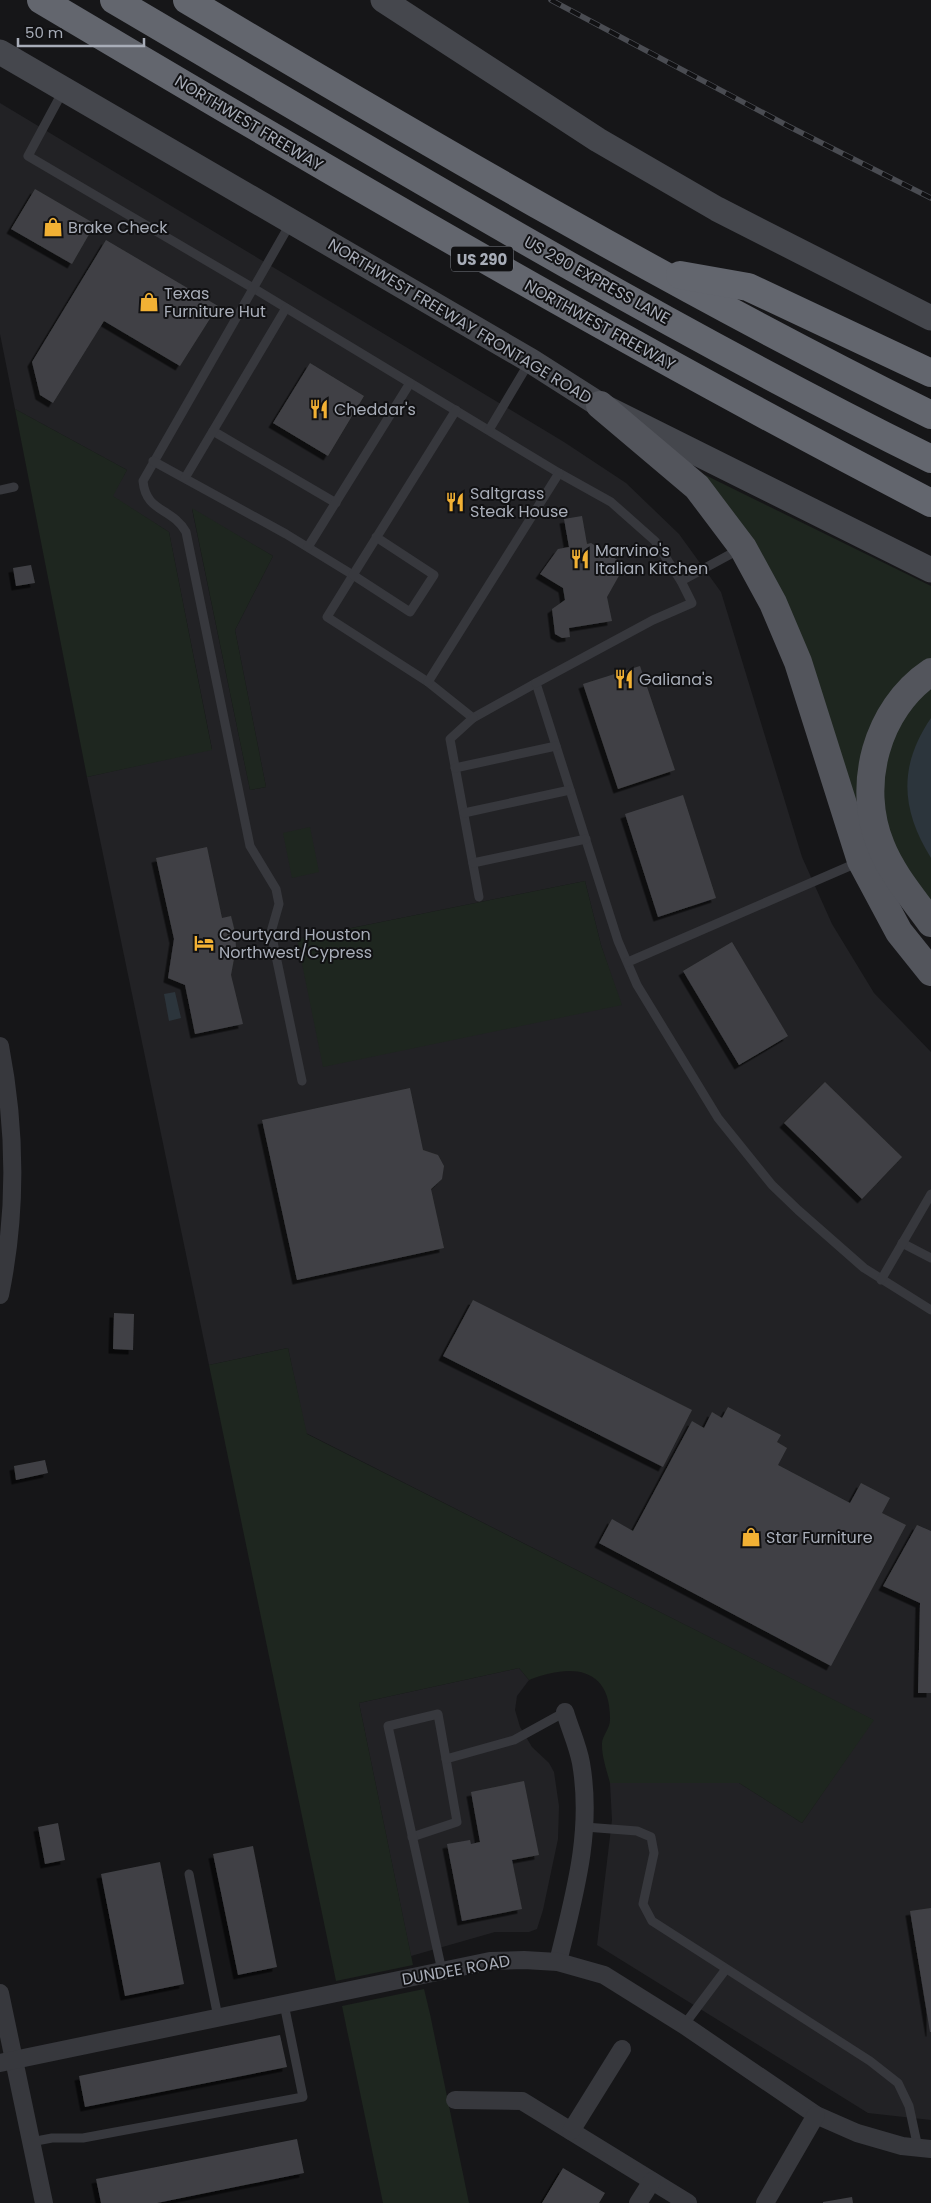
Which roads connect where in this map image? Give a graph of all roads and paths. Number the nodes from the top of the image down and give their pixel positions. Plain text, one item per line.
1 (42, 0) edge
2 (114, 0) edge
3 (187, 0) edge
4 (383, 0) edge
5 (0, 52) edge
6 (65, 89) junction
7 (291, 221) junction
8 (658, 271) junction
9 (253, 288) junction
10 (286, 308) junction
11 (931, 318) edge
12 (531, 361) junction
13 (931, 373) edge
14 (410, 383) junction
15 (600, 406) junction
16 (456, 410) junction
17 (931, 415) edge
18 (489, 430) junction
19 (213, 431) junction
20 (931, 459) edge
21 (153, 461) junction
22 (559, 473) junction
23 (185, 478) junction
24 (14, 487) dead end
25 (0, 490) edge
26 (931, 502) edge
27 (336, 503) junction
28 (376, 538) junction
29 (308, 547) junction
30 (743, 548) junction
31 (931, 570) edge
32 (353, 575) junction
33 (681, 581) junction
34 (931, 672) edge
35 (428, 682) junction
36 (536, 683) junction
37 (473, 718) junction
38 (556, 746) junction
39 (456, 768) junction
40 (570, 790) junction
41 (464, 813) junction
42 (586, 839) junction
43 (861, 861) junction
44 (473, 863) junction
45 (479, 897) dead end
46 (931, 923) edge
47 (628, 962) junction
48 (931, 972) edge
49 (0, 1046) edge
50 (302, 1081) dead end
51 (931, 1194) edge
52 (902, 1243) junction
53 (931, 1258) edge
54 (881, 1280) junction
55 (0, 1295) edge
56 (931, 1310) edge
57 (565, 1712) joint
58 (446, 1759) junction
59 (585, 1827) junction
60 (412, 1837) junction
61 (189, 1874) dead end
62 (558, 1962) junction
63 (726, 1969) junction
64 (442, 1971) junction
65 (0, 1993) edge
66 (284, 2004) junction
67 (218, 2017) junction
68 (684, 2025) junction
69 (622, 2049) dead end
70 (7, 2062) edge
71 (456, 2100) dead end
72 (816, 2115) junction
73 (570, 2131) junction
74 (31, 2142) junction
75 (924, 2148) edge
76 (652, 2181) junction
77 (44, 2203) edge
78 (638, 2203) edge
79 (688, 2203) edge
80 (765, 2203) edge

1 - 26 highway, NORTHWEST FREEWAY / US 290
2 - 20 highway, US 290 EXPRESS LANE
3 - 8 highway
4 - 11 main road
5 - 6 main road, NORTHWEST FREEWAY FRONTAGE ROAD
6 - 7 main road, NORTHWEST FREEWAY FRONTAGE ROAD
6 - 9 lane
7 - 9 lane
7 - 12 main road, NORTHWEST FREEWAY FRONTAGE ROAD
8 - 13 highway
8 - 17 highway
9 - 10 lane
9 - 21 lane
10 - 14 lane
10 - 19 lane
12 - 15 main road, NORTHWEST FREEWAY FRONTAGE ROAD
12 - 18 lane
14 - 16 lane
14 - 27 lane
15 - 30 main road
15 - 31 main road, NORTHWEST FREEWAY FRONTAGE ROAD
16 - 18 lane
16 - 28 lane
18 - 22 lane
19 - 23 lane
19 - 27 lane
21 - 23 lane
21 - 50 lane
22 - 33 lane
22 - 35 lane
23 - 29 lane
24 - 25 lane
27 - 29 lane
28 - 32 lane
28 - 32 lane
29 - 32 lane
30 - 33 lane
30 - 43 main road
32 - 35 lane
33 - 36 lane
34 - 46 main road
35 - 37 lane
36 - 37 lane
36 - 38 lane
37 - 39 lane
38 - 39 lane
38 - 40 lane
39 - 41 lane
40 - 41 lane
40 - 42 lane
41 - 44 lane
42 - 44 lane
42 - 47 lane
43 - 47 lane
43 - 48 main road
44 - 45 lane
47 - 54 lane
49 - 55 street
51 - 52 lane
52 - 53 lane
52 - 54 lane
54 - 56 lane
57 - 58 lane
57 - 59 street
58 - 60 lane
58 - 60 lane
59 - 62 street
59 - 63 lane
60 - 64 lane
61 - 67 lane
62 - 64 street, DUNDEE ROAD
62 - 68 street, DUNDEE ROAD
63 - 68 lane
63 - 75 lane
64 - 66 street, DUNDEE ROAD
65 - 70 street
66 - 67 street, DUNDEE ROAD
66 - 74 lane
67 - 70 street, DUNDEE ROAD
68 - 72 street, DUNDEE ROAD
69 - 73 street
70 - 74 street
71 - 73 street
72 - 75 street, DUNDEE ROAD
72 - 80 street
73 - 76 street
74 - 77 street
76 - 78 street
76 - 79 street

